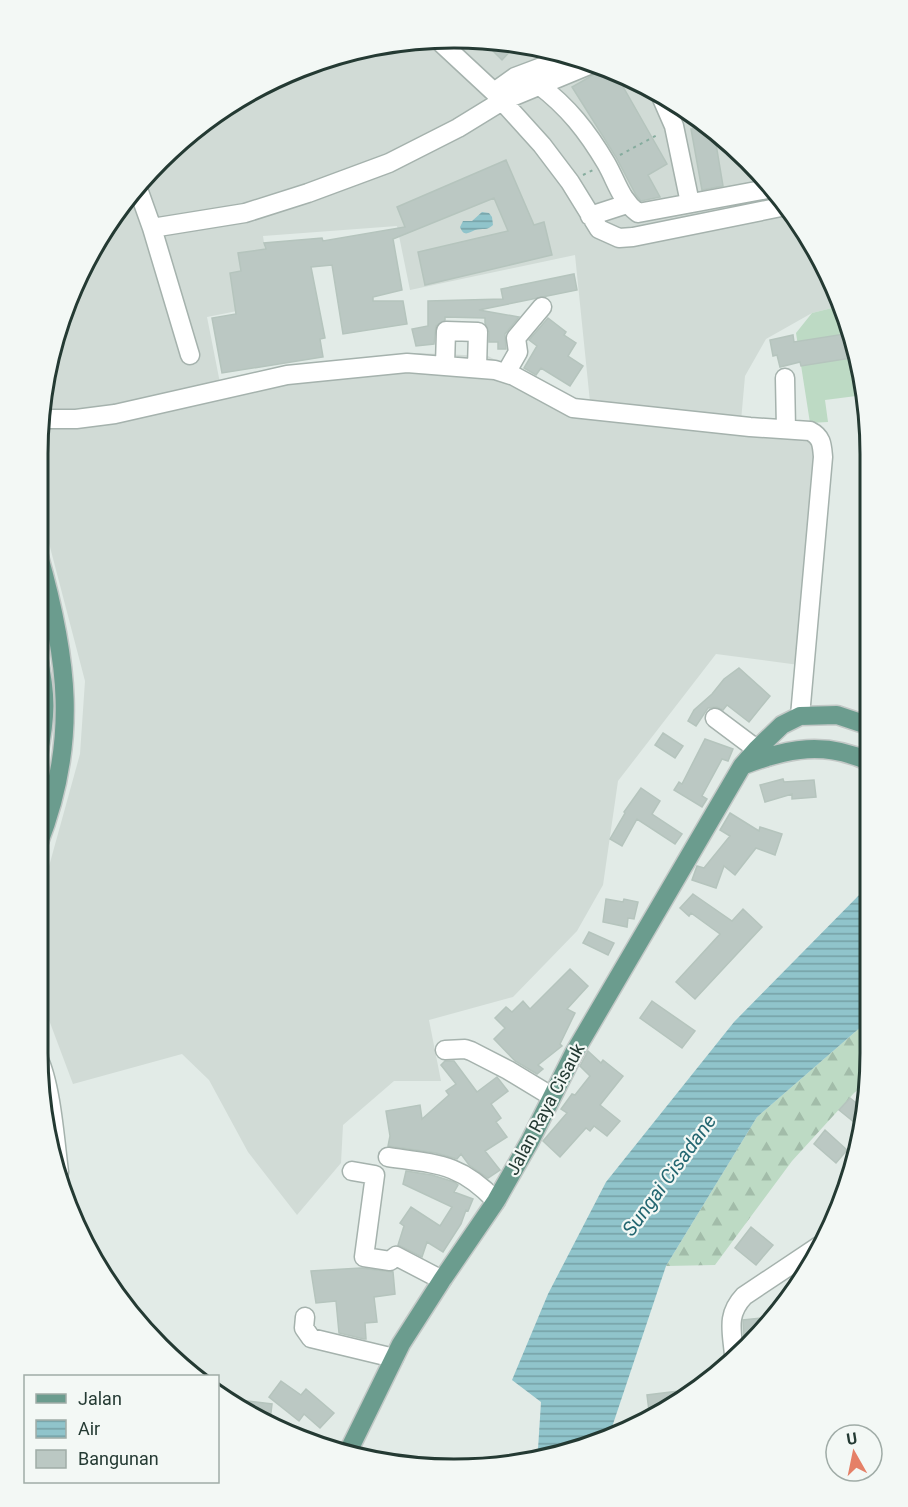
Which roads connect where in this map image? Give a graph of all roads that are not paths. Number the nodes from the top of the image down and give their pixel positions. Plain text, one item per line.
1 (447, 48) edge
2 (555, 61) edge
3 (580, 69) edge
4 (539, 85) junction
5 (498, 96) junction
6 (666, 107) edge
7 (762, 190) edge
8 (141, 196) edge
9 (690, 203) junction
10 (627, 204) junction
11 (777, 208) edge
12 (590, 216) junction
13 (152, 228) junction
14 (542, 307) dead end
15 (190, 355) dead end
16 (445, 365) junction
17 (477, 368) junction
18 (506, 373) junction
19 (785, 378) dead end
20 (50, 419) edge
21 (786, 429) junction
22 (48, 598) edge
23 (800, 716) junction
24 (715, 718) dead end
25 (860, 723) edge
26 (762, 753) junction
27 (860, 757) edge
28 (48, 814) edge
29 (445, 1050) dead end
30 (551, 1096) junction
31 (388, 1157) dead end
32 (352, 1171) dead end
33 (496, 1202) junction
34 (807, 1254) edge
35 (442, 1280) junction
36 (305, 1317) dead end
37 (733, 1347) edge
38 (394, 1358) junction
39 (351, 1446) edge

1 - 5 street
2 - 5 street
3 - 4 street
4 - 5 street
4 - 10 street
5 - 12 street
5 - 13 street
6 - 9 street
7 - 9 street
8 - 13 street
9 - 10 street
10 - 12 street
11 - 12 street
13 - 15 street
14 - 18 street
16 - 17 street
16 - 17 street
16 - 20 street
17 - 18 street
18 - 21 street
19 - 21 street
21 - 23 street
22 - 28 main road
23 - 25 main road
23 - 26 main road, Jalan Raya Cisauk
24 - 26 street
26 - 27 main road, Jalan Raya Cisauk
26 - 30 main road, Jalan Raya Cisauk
29 - 30 street
30 - 33 main road, Jalan Raya Cisauk
31 - 33 street
32 - 35 street
33 - 35 main road, Jalan Raya Cisauk
34 - 37 street
35 - 38 main road, Jalan Raya Cisauk
36 - 38 street
38 - 39 main road, Jalan Raya Cisauk

